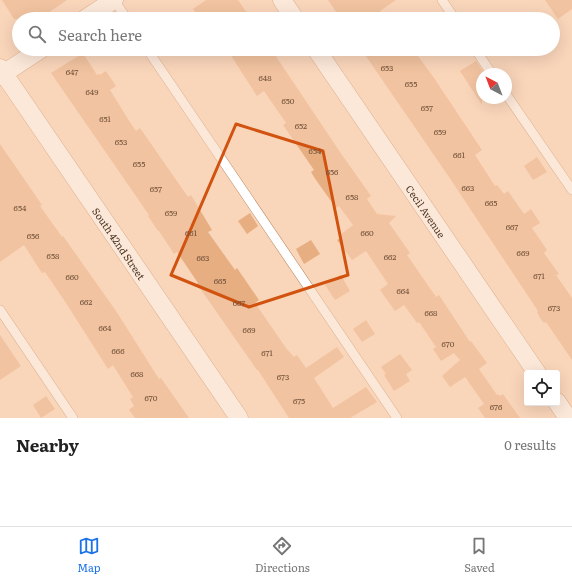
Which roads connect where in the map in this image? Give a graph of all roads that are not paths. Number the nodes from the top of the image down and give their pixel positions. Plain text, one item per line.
1 (114, 0) edge
2 (282, 0) edge
3 (442, 0) edge
4 (96, 12) edge
5 (122, 12) edge
6 (290, 12) edge
7 (450, 12) edge
8 (29, 56) edge
9 (152, 56) edge
10 (321, 56) edge
11 (480, 56) edge
12 (488, 68) edge
13 (1, 73) edge
14 (512, 103) edge
15 (572, 190) edge
16 (0, 310) edge
17 (535, 370) edge
18 (560, 406) edge
19 (73, 418) edge
20 (239, 418) edge
21 (397, 418) edge
22 (568, 418) edge

1 - 4 street
1 - 5 lane
2 - 6 street
3 - 7 lane
8 - 13 street
9 - 21 lane
10 - 17 street, Cecil Avenue
11 - 12 lane
13 - 20 street, South 42nd Street
14 - 15 lane
16 - 19 lane
18 - 22 street

